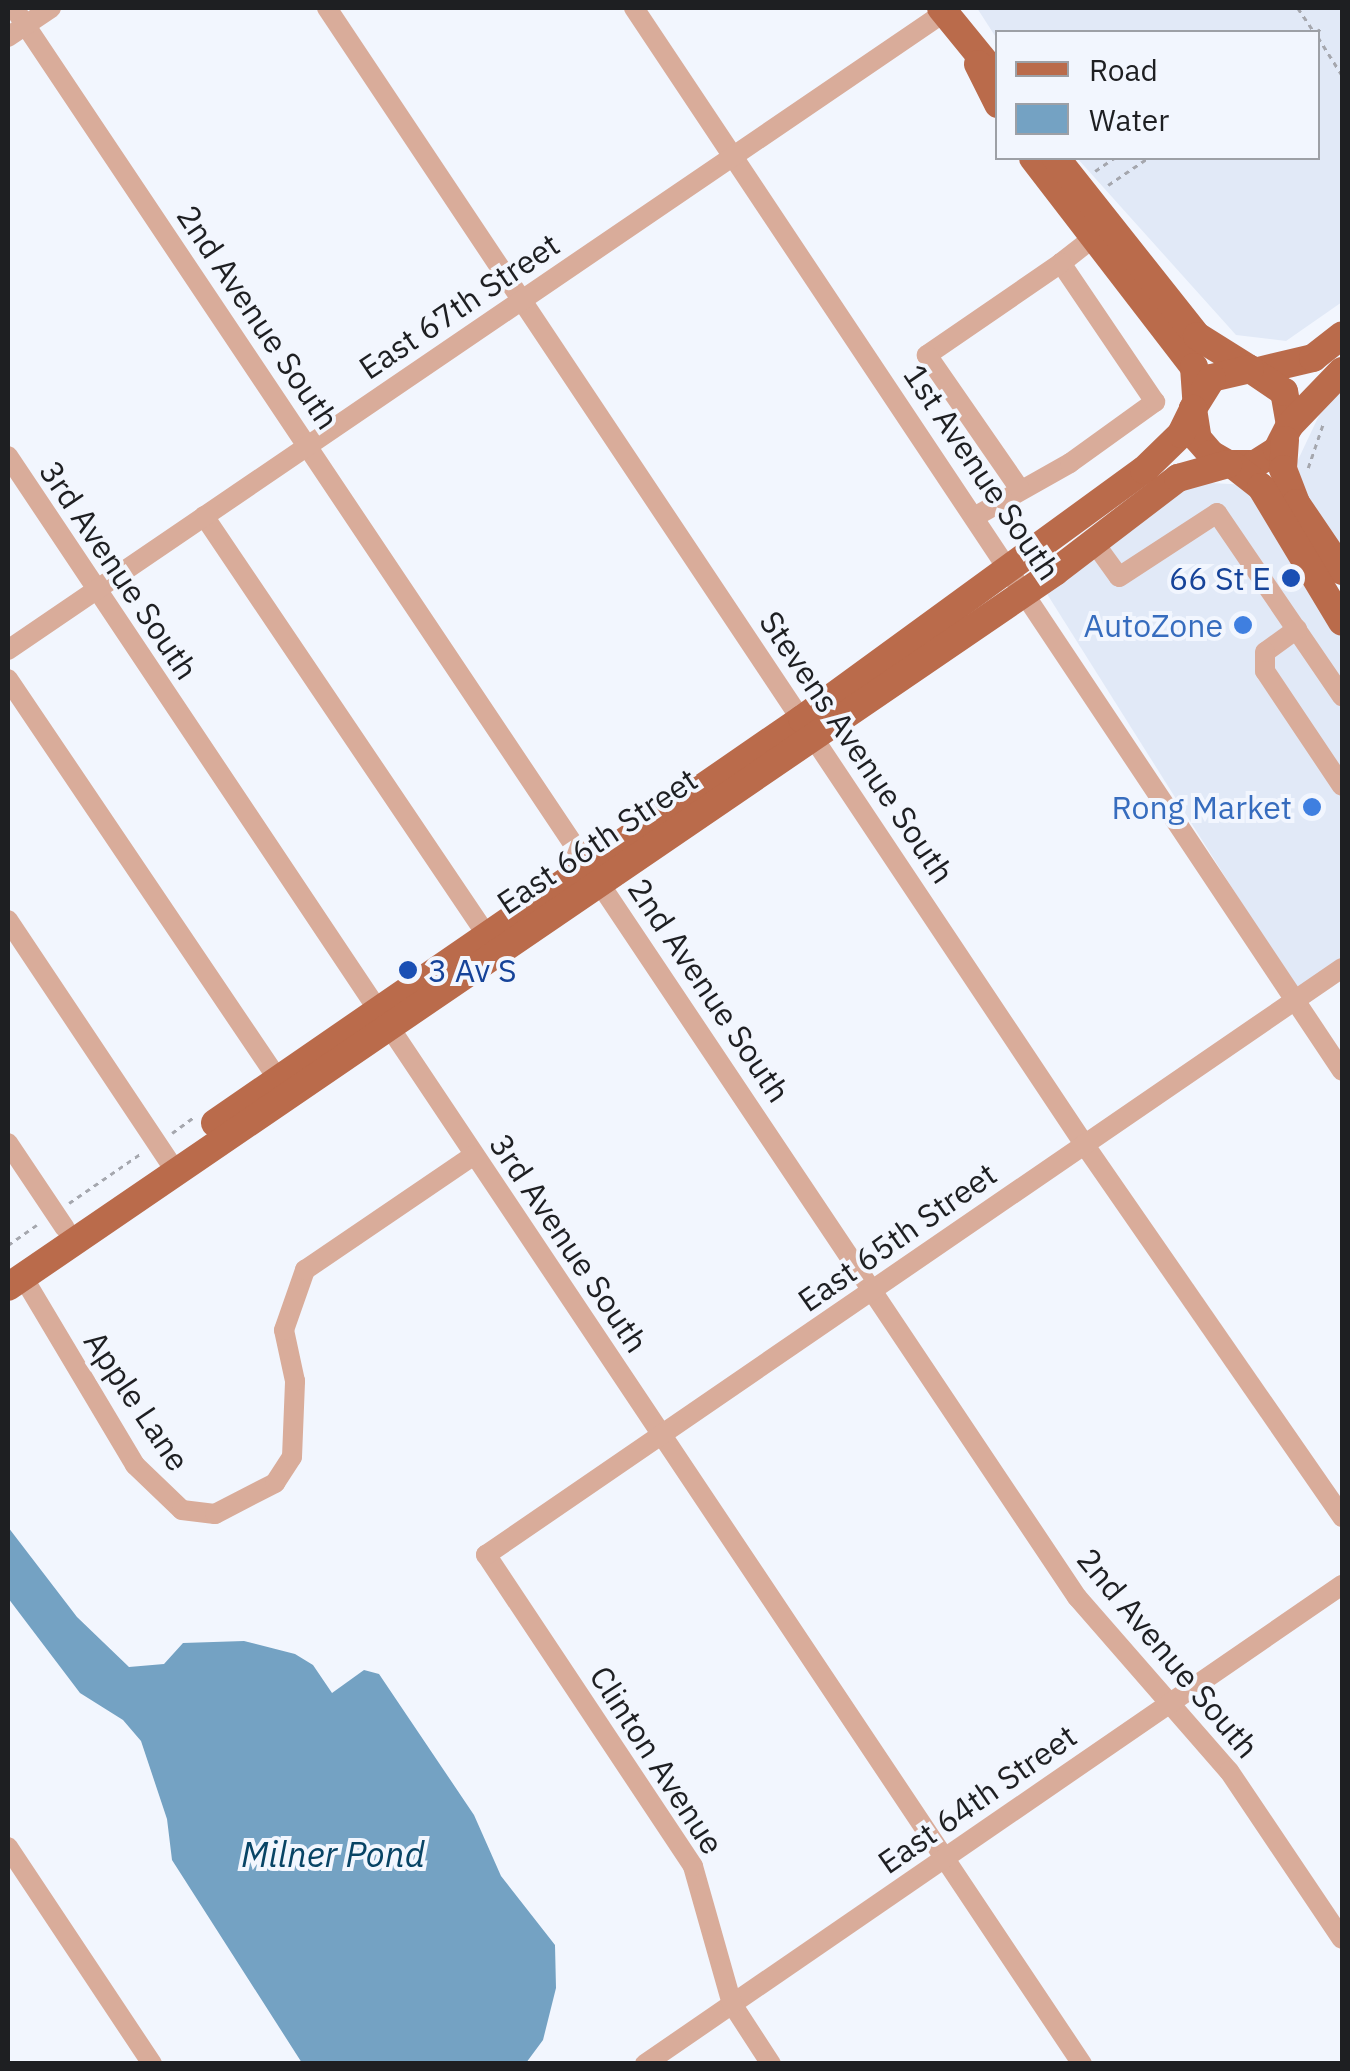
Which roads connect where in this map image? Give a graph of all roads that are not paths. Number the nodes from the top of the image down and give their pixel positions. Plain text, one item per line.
1 (51, 8) edge
2 (327, 8) edge
3 (634, 8) edge
4 (946, 9) edge
5 (16, 23) edge
6 (971, 49) junction
7 (995, 75) edge
8 (995, 98) edge
9 (734, 155) junction
10 (1034, 160) edge
11 (1058, 160) edge
12 (1090, 240) junction
13 (1061, 263) junction
14 (522, 300) junction
15 (1342, 335) edge
16 (1254, 370) junction
17 (1342, 371) edge
18 (1195, 404) junction
19 (1288, 433) junction
20 (308, 445) junction
21 (8, 456) edge
22 (1231, 464) junction
23 (1019, 488) junction
24 (204, 516) junction
25 (976, 516) junction
26 (1093, 541) junction
27 (1008, 567) junction
28 (1342, 570) edge
29 (96, 590) junction
30 (1025, 591) junction
31 (1342, 622) edge
32 (1296, 629) junction
33 (8, 650) edge
34 (8, 680) edge
35 (1342, 696) edge
36 (808, 727) junction
37 (1342, 786) edge
38 (595, 873) junction
39 (8, 920) edge
40 (492, 944) junction
41 (1342, 968) edge
42 (1295, 1000) junction
43 (384, 1019) junction
44 (1342, 1071) edge
45 (278, 1079) junction
46 (8, 1142) edge
47 (1084, 1144) junction
48 (474, 1155) junction
49 (170, 1164) junction
50 (64, 1228) junction
51 (12, 1277) edge
52 (873, 1290) junction
53 (663, 1436) junction
54 (1342, 1517) edge
55 (486, 1555) joint
56 (1342, 1585) edge
57 (1172, 1702) junction
58 (8, 1847) edge
59 (944, 1858) junction
60 (1342, 1939) edge
61 (732, 2004) junction
62 (152, 2064) edge
63 (645, 2064) edge
64 (772, 2064) edge
65 (1082, 2064) edge

1 - 5 street
2 - 14 street, Stevens Avenue South
3 - 9 street, 1st Avenue South
4 - 6 main road
4 - 9 street, East 67th Street
5 - 20 street, 2nd Avenue South
6 - 7 main road
6 - 8 main road
9 - 14 street, East 67th Street
9 - 25 street, 1st Avenue South
10 - 12 main road
11 - 16 main road
12 - 13 street
12 - 18 main road
13 - 23 street
13 - 23 street
14 - 20 street, East 67th Street
14 - 36 street, Stevens Avenue South
15 - 16 main road
16 - 18 main road
16 - 19 main road
17 - 19 main road
18 - 22 main road
18 - 27 main road, East 66th Street
19 - 22 main road
19 - 28 main road
20 - 24 street, East 67th Street
20 - 38 street, 2nd Avenue South
21 - 29 street, 3rd Avenue South
22 - 26 main road, East 66th Street
22 - 31 main road
23 - 25 street
24 - 29 street, East 67th Street
24 - 40 street
25 - 27 street, 1st Avenue South
26 - 30 main road, East 66th Street
26 - 32 street
27 - 30 street, 1st Avenue South
27 - 36 main road, East 66th Street
29 - 33 street, East 67th Street
29 - 43 street, 3rd Avenue South
30 - 36 main road, East 66th Street
30 - 42 street, 1st Avenue South
32 - 35 street
32 - 37 street
34 - 45 street
36 - 38 main road, East 66th Street
36 - 47 street, Stevens Avenue South
38 - 40 main road, East 66th Street
38 - 52 street, 2nd Avenue South
39 - 49 street
40 - 43 main road, East 66th Street
41 - 42 street, East 65th Street
42 - 44 street, 1st Avenue South
42 - 47 street, East 65th Street
43 - 45 main road, East 66th Street
43 - 48 street, 3rd Avenue South
43 - 49 main road, East 66th Street
45 - 49 main road, East 66th Street
46 - 50 street
47 - 52 street, East 65th Street
47 - 54 street, Stevens Avenue South
48 - 51 street, Apple Lane
48 - 53 street, 3rd Avenue South
49 - 50 main road, East 66th Street
49 - 51 main road, East 66th Street
50 - 51 main road, East 66th Street
52 - 53 street, East 65th Street
52 - 57 street, 2nd Avenue South
53 - 55 street, East 65th Street
53 - 59 street, 3rd Avenue South
55 - 61 street, Clinton Avenue
56 - 57 street, East 64th Street
57 - 59 street, East 64th Street
57 - 60 street, 2nd Avenue South
58 - 62 street
59 - 61 street, East 64th Street
59 - 65 street, 3rd Avenue South
61 - 63 street, East 64th Street
61 - 64 street, Clinton Avenue

